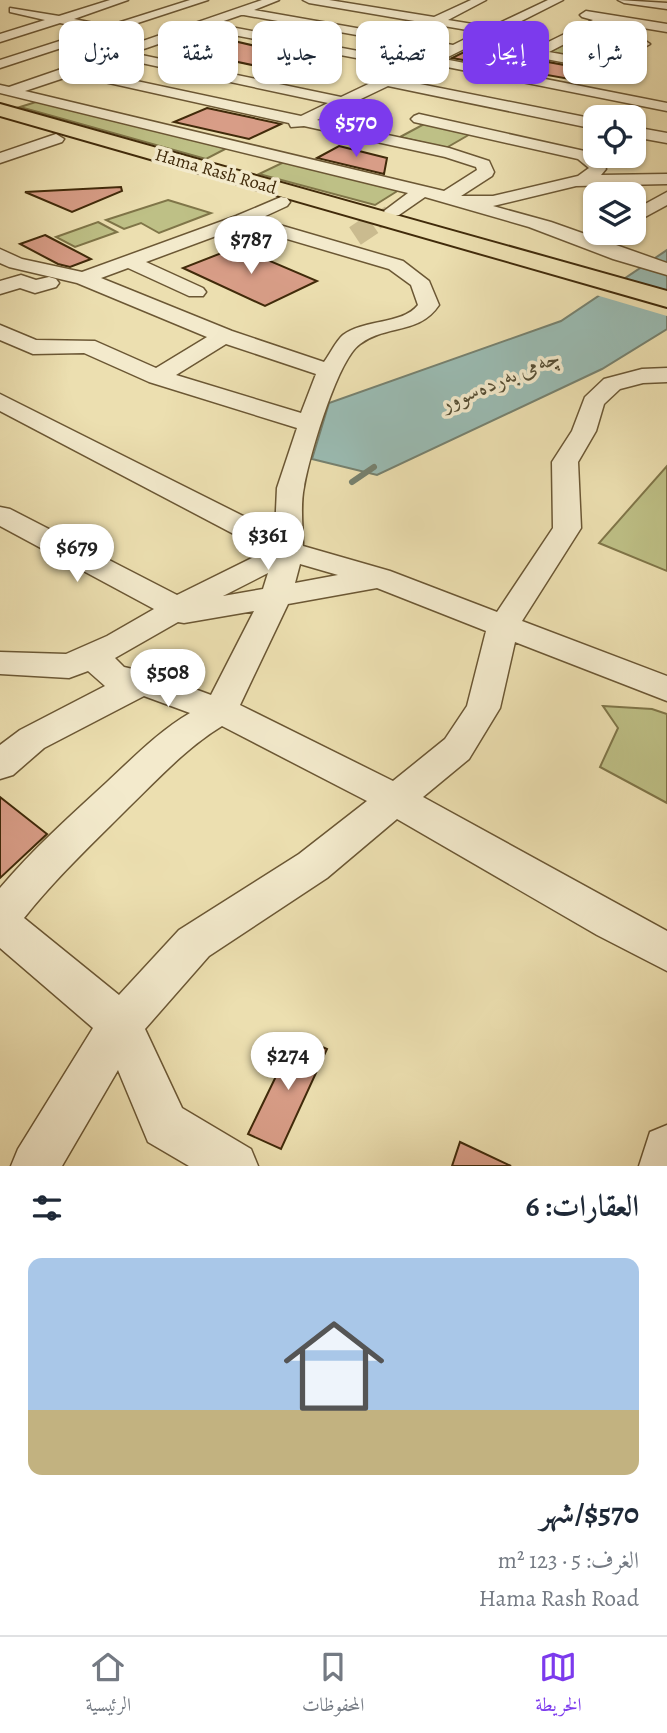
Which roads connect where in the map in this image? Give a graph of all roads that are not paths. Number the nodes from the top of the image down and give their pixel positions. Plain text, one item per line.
1 (122, 0) edge
2 (202, 0) edge
3 (273, 0) edge
4 (309, 0) edge
5 (557, 0) edge
6 (633, 1) edge
7 (446, 2) dead end
8 (41, 3) dead end
9 (475, 3) edge
10 (667, 6) edge
11 (541, 8) junction
12 (8, 9) edge
13 (240, 11) junction
14 (605, 18) junction
15 (58, 19) junction
16 (67, 21) edge
17 (136, 21) edge
18 (212, 21) edge
19 (436, 21) joint
20 (514, 21) edge
21 (599, 21) edge
22 (667, 28) edge
23 (238, 31) edge
24 (144, 37) edge
25 (0, 38) edge
26 (157, 40) joint
27 (144, 44) edge
28 (463, 44) edge
29 (59, 45) edge
30 (455, 48) junction
31 (356, 51) edge
32 (449, 51) edge
33 (144, 60) edge
34 (0, 64) edge
35 (449, 67) edge
36 (59, 76) edge
37 (133, 84) edge
38 (380, 84) edge
39 (401, 84) edge
40 (572, 84) edge
41 (567, 87) junction
42 (598, 94) junction
43 (667, 95) edge
44 (459, 96) junction
45 (3, 97) edge
46 (342, 102) junction
47 (661, 106) edge
48 (569, 118) junction
49 (419, 119) junction
50 (302, 121) junction
51 (583, 121) edge
52 (0, 123) edge
53 (489, 132) junction
54 (646, 134) edge
55 (383, 138) junction
56 (667, 138) edge
57 (56, 139) junction
58 (248, 147) junction
59 (449, 153) junction
60 (0, 159) edge
61 (204, 167) junction
62 (583, 180) junction
63 (667, 180) edge
64 (421, 192) junction
65 (667, 197) edge
66 (454, 199) junction
67 (281, 202) junction
68 (646, 210) edge
69 (393, 211) tunnel mouth
70 (242, 220) junction
71 (446, 242) junction
72 (619, 245) edge
73 (622, 257) junction
74 (128, 261) junction
75 (12, 266) edge
76 (667, 270) edge
77 (76, 276) junction
78 (589, 282) junction
79 (0, 288) edge
80 (196, 292) dead end
81 (667, 299) edge
82 (667, 311) edge
83 (0, 332) edge
84 (224, 336) junction
85 (329, 372) junction
86 (667, 375) edge
87 (156, 377) junction
88 (0, 401) edge
89 (310, 424) junction
90 (0, 515) edge
91 (289, 551) junction
92 (380, 578) junction
93 (276, 597) junction
94 (171, 612) junction
95 (503, 627) junction
96 (92, 656) junction
97 (0, 663) edge
98 (142, 682) junction
99 (667, 689) edge
100 (220, 711) junction
101 (0, 765) edge
102 (394, 800) junction
103 (0, 917) edge
104 (0, 923) edge
105 (667, 952) edge
106 (121, 1024) junction
107 (667, 1149) edge
108 (35, 1166) edge
109 (234, 1166) edge
110 (663, 1166) edge

1 - 15 street
2 - 17 street
3 - 13 street
4 - 19 street
5 - 11 street
6 - 10 street
7 - 9 street
8 - 12 street
9 - 19 street
11 - 14 street
11 - 20 street
12 - 15 street
13 - 18 street
13 - 30 street
14 - 21 street
14 - 22 street
15 - 16 street
15 - 25 street
23 - 31 street
24 - 26 street
26 - 27 street
28 - 30 street
29 - 34 street
30 - 32 street
33 - 46 street
35 - 41 street
36 - 45 street
37 - 50 street
38 - 46 street
39 - 44 street
40 - 41 street
41 - 42 street
42 - 47 street
42 - 48 street
43 - 47 street
44 - 48 street
44 - 49 street
45 - 58 street
45 - 61 highway, Hama Rash Road
46 - 50 street
48 - 51 street
49 - 53 street
49 - 55 street
50 - 55 street
50 - 58 street
52 - 57 highway, Hama Rash Road
53 - 59 street
53 - 62 street
54 - 56 street
55 - 59 street
57 - 60 street
57 - 67 highway, Hama Rash Road
58 - 61 street
58 - 64 street
59 - 66 street
61 - 71 highway, Hama Rash Road
62 - 63 street
62 - 66 street
64 - 66 street
64 - 69 street
65 - 68 street
66 - 73 street
67 - 70 street
67 - 71 highway, Hama Rash Road
70 - 74 street
70 - 85 street
71 - 78 highway, Hama Rash Road
72 - 73 street
73 - 76 street
74 - 77 street
74 - 80 street
75 - 77 street
75 - 79 street
77 - 84 street
78 - 81 highway
78 - 82 highway
83 - 87 street
84 - 85 street
84 - 87 street
85 - 89 street
86 - 95 street
87 - 89 street
88 - 91 street
89 - 91 street
90 - 94 street
91 - 92 street
91 - 93 street
91 - 94 street
92 - 93 street
92 - 95 street
93 - 94 street
93 - 100 street
94 - 96 street
95 - 99 street
95 - 102 street
96 - 97 street
96 - 98 street
98 - 100 street
98 - 101 street
100 - 102 street
100 - 103 street
102 - 105 street
102 - 106 street
104 - 106 street
106 - 108 street
106 - 109 street
107 - 110 street

